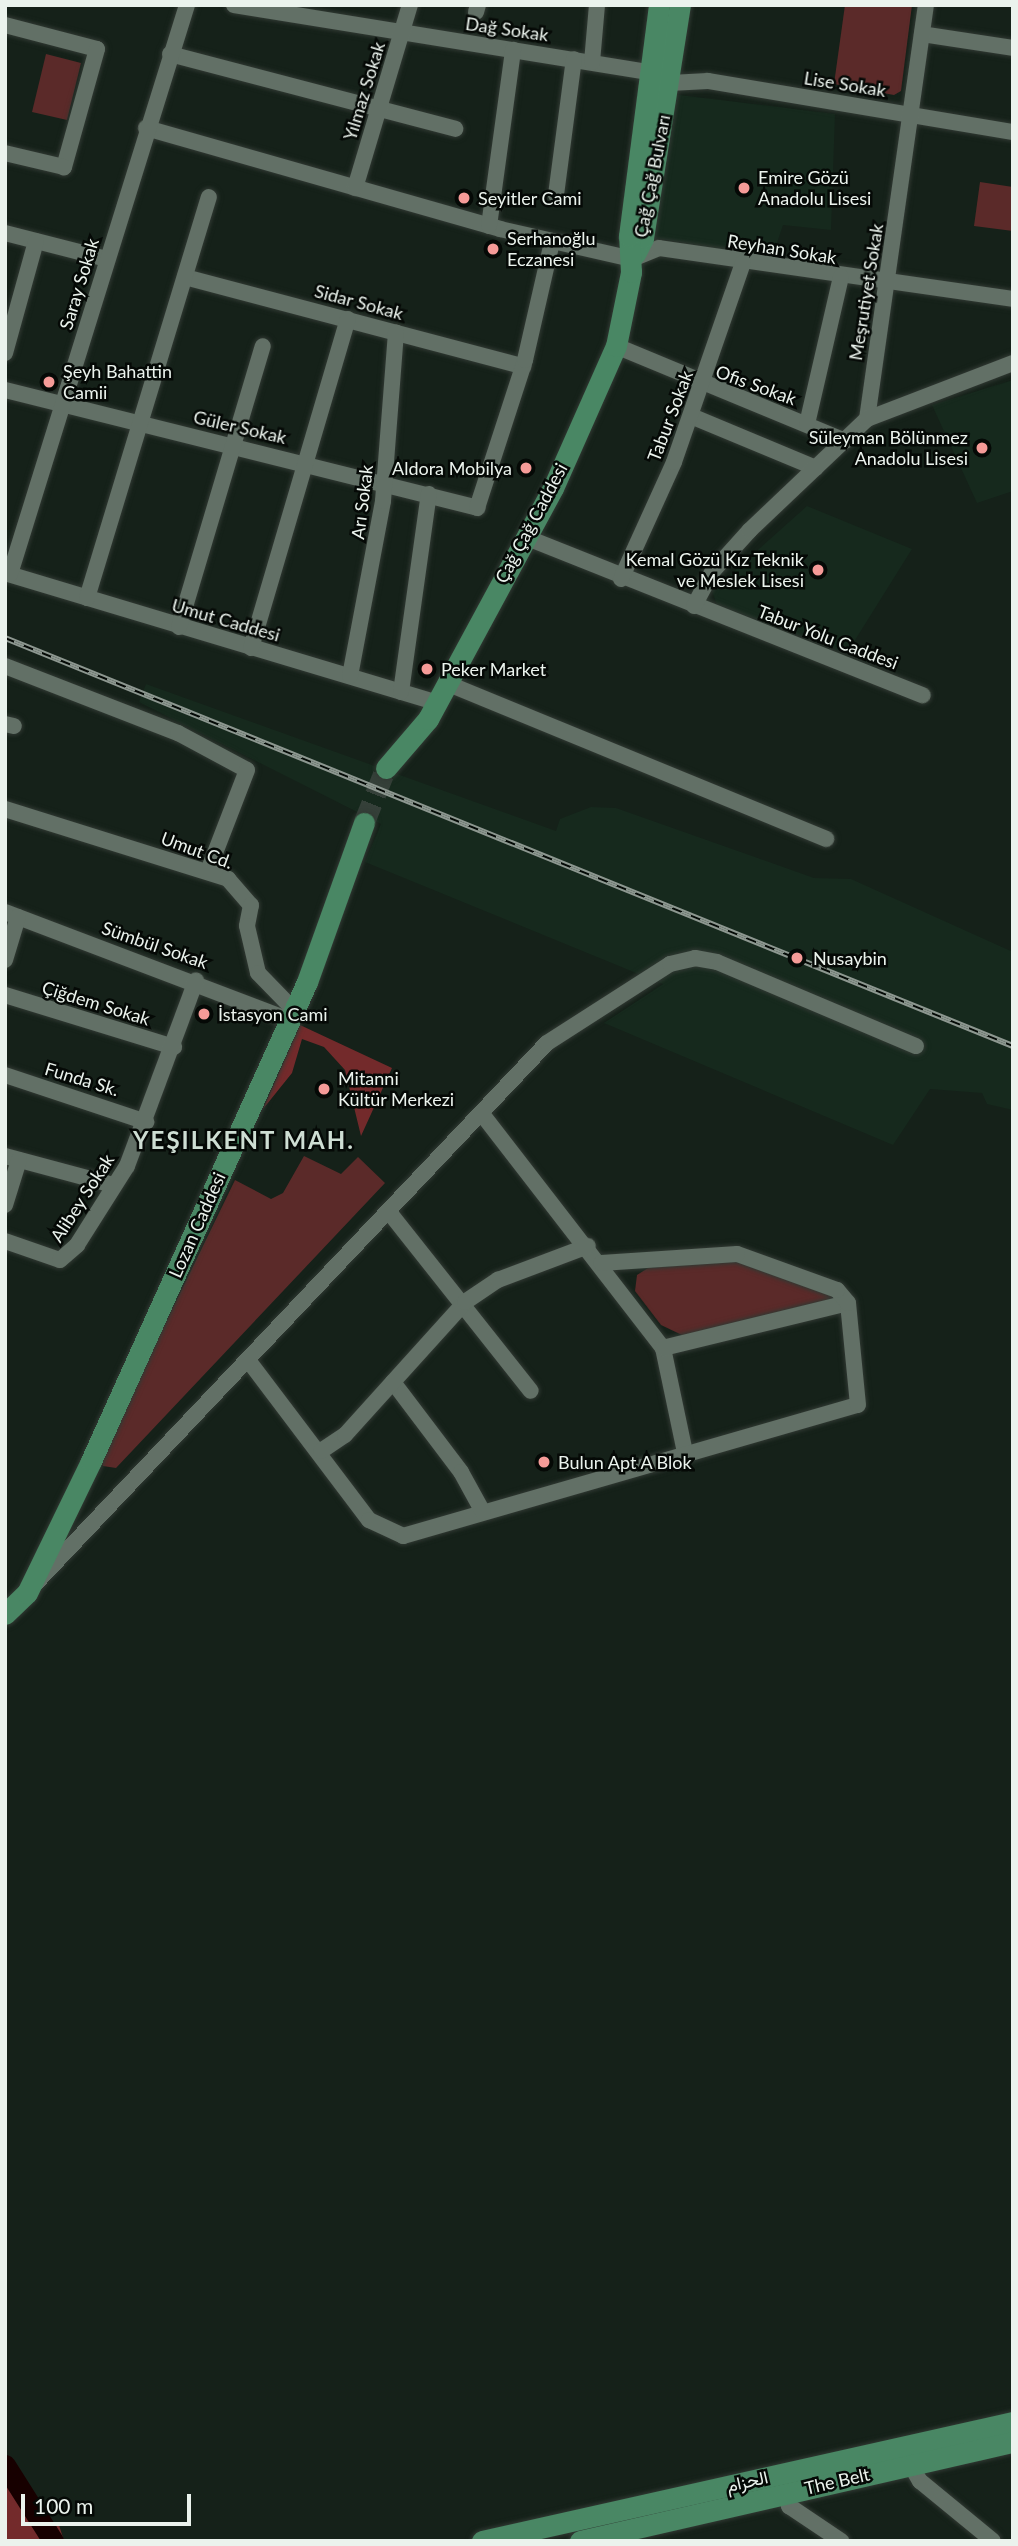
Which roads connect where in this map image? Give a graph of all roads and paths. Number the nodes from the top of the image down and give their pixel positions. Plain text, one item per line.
1 (187, 5) edge
2 (234, 5) edge
3 (410, 5) edge
4 (597, 5) edge
5 (659, 5) edge
6 (680, 5) edge
7 (926, 5) edge
8 (5, 25) edge
9 (402, 33) junction
10 (922, 34) junction
11 (1013, 48) edge
12 (513, 50) junction
13 (170, 54) junction
14 (574, 59) junction
15 (592, 62) junction
16 (649, 72) junction
17 (670, 83) junction
18 (378, 111) junction
19 (912, 114) junction
20 (146, 128) junction
21 (455, 130) dead end
22 (1013, 132) edge
23 (5, 153) edge
24 (355, 188) junction
25 (556, 195) dead end
26 (209, 197) dead end
27 (489, 226) junction
28 (5, 233) edge
29 (36, 241) junction
30 (552, 242) junction
31 (106, 259) junction
32 (632, 259) junction
33 (743, 263) junction
34 (185, 277) junction
35 (841, 277) junction
36 (887, 282) junction
37 (1013, 299) edge
38 (348, 318) junction
39 (396, 332) junction
40 (263, 346) dead end
41 (616, 346) junction
42 (5, 353) edge
43 (1013, 363) edge
44 (523, 366) junction
45 (703, 386) junction
46 (5, 390) edge
47 (63, 405) junction
48 (691, 416) junction
49 (867, 419) junction
50 (140, 423) junction
51 (807, 424) junction
52 (845, 441) junction
53 (232, 445) junction
54 (306, 463) junction
55 (816, 468) junction
56 (384, 481) junction
57 (429, 494) junction
58 (525, 537) junction
59 (8, 574) edge
60 (621, 579) junction
61 (87, 598) junction
62 (694, 606) junction
63 (178, 627) junction
64 (251, 648) junction
65 (5, 666) edge
66 (350, 676) junction
67 (401, 692) junction
68 (441, 693) junction
69 (923, 695) dead end
70 (386, 768) tunnel mouth
71 (5, 809) edge
72 (364, 823) tunnel mouth
73 (826, 839) dead end
74 (208, 871) junction
75 (12, 914) edge
76 (5, 960) edge
77 (196, 980) junction
78 (5, 995) edge
79 (292, 1015) junction
80 (916, 1046) dead end
81 (174, 1047) junction
82 (5, 1075) edge
83 (482, 1114) junction
84 (146, 1122) junction
85 (12, 1158) edge
86 (113, 1185) junction
87 (5, 1205) edge
88 (389, 1212) junction
89 (5, 1241) edge
90 (588, 1246) junction
91 (601, 1263) junction
92 (465, 1302) junction
93 (848, 1303) junction
94 (663, 1348) junction
95 (248, 1360) junction
96 (393, 1382) junction
97 (531, 1391) dead end
98 (321, 1451) junction
99 (685, 1452) junction
100 (483, 1512) junction
101 (27, 1593) junction
102 (5, 1614) edge
103 (1013, 2422) edge
104 (1013, 2442) edge
105 (910, 2464) junction
106 (785, 2493) junction
107 (541, 2534) edge
108 (482, 2541) edge
109 (580, 2541) edge
110 (842, 2541) edge
111 (993, 2541) edge

1 - 13 street, Saray Sokak
2 - 9 street, Dağ Sokak
3 - 9 street, Yılmaz Sokak
4 - 15 street
5 - 16 main road, Çağ Çağ Bulvarı
6 - 17 main road, Çağ Çağ Bulvarı
7 - 10 street, Meşrutiyet Sokak
8 - 23 street
9 - 12 street, Dağ Sokak
9 - 18 street, Yılmaz Sokak
10 - 11 street
10 - 19 street, Meşrutiyet Sokak
12 - 14 street, Dağ Sokak
12 - 27 street
13 - 18 street
13 - 20 street, Saray Sokak
14 - 15 street, Dağ Sokak
14 - 25 street
15 - 16 street, Dağ Sokak
16 - 32 main road, Çağ Çağ Bulvarı
17 - 19 street, Lise Sokak
17 - 32 main road, Çağ Çağ Bulvarı
18 - 21 street
18 - 24 street, Yılmaz Sokak
19 - 22 street, Lise Sokak
19 - 36 street, Meşrutiyet Sokak
20 - 24 street
20 - 31 street, Saray Sokak
24 - 27 street
26 - 34 street
27 - 30 street
28 - 29 street
29 - 31 street
29 - 42 street
30 - 32 street
30 - 44 street
31 - 47 street, Saray Sokak
32 - 33 street, Reyhan Sokak
32 - 41 main road, Çağ Çağ Caddesi
33 - 35 street, Reyhan Sokak
33 - 45 street, Tabur Sokak
34 - 38 street, Sidar Sokak
34 - 50 street
35 - 36 street, Reyhan Sokak
35 - 51 street
36 - 37 street, Reyhan Sokak
36 - 49 street, Meşrutiyet Sokak
38 - 39 street, Sidar Sokak
38 - 54 street
39 - 44 street, Sidar Sokak
39 - 56 street, Arı Sokak
40 - 53 street
41 - 45 street, Ofis Sokak
41 - 58 main road, Çağ Çağ Caddesi
43 - 49 street
44 - 57 street, Güler Sokak
45 - 48 street, Tabur Sokak
45 - 51 street, Ofis Sokak
46 - 47 street, Güler Sokak
47 - 50 street, Güler Sokak
47 - 59 street, Saray Sokak
48 - 55 street
48 - 60 street, Tabur Sokak
49 - 52 street
50 - 53 street, Güler Sokak
50 - 61 street
51 - 52 street, Ofis Sokak
52 - 55 street
53 - 54 street, Güler Sokak
53 - 63 street
54 - 56 street, Güler Sokak
54 - 64 street
55 - 62 street
56 - 57 street, Güler Sokak
56 - 66 street, Arı Sokak
57 - 67 street
58 - 60 street, Tabur Yolu Caddesi
58 - 68 main road, Çağ Çağ Caddesi
59 - 61 street, Umut Caddesi
60 - 62 street, Tabur Yolu Caddesi
61 - 63 street, Umut Caddesi
62 - 69 street, Tabur Yolu Caddesi
63 - 64 street, Umut Caddesi
64 - 66 street, Umut Caddesi
65 - 74 street
66 - 67 street, Umut Caddesi
67 - 68 street, Umut Caddesi
68 - 70 main road, Çağ Çağ Caddesi
68 - 73 street, Umut Caddesi
71 - 74 street, Umut Cd.
72 - 79 main road, Lozan Caddesi
74 - 79 street, Umut Cd.
75 - 76 street
75 - 77 street, Sümbül Sokak
77 - 79 street, Sümbül Sokak
77 - 81 street, Alibey Sokak
78 - 81 street, Çiğdem Sokak
79 - 101 main road, Lozan Caddesi
80 - 83 street
81 - 84 street, Alibey Sokak
82 - 84 street, Funda Sk.
83 - 88 street
83 - 90 street
84 - 86 street, Alibey Sokak
85 - 86 street
85 - 87 street
86 - 89 street, Alibey Sokak
88 - 92 street
88 - 95 street
90 - 91 street
90 - 92 street
91 - 93 street
91 - 94 street
92 - 96 street
92 - 97 street
93 - 94 street
93 - 99 street
94 - 99 street
95 - 98 street
95 - 101 street
96 - 98 street
96 - 100 street
98 - 100 street
99 - 100 street
101 - 102 main road, Lozan Caddesi
103 - 107 main road, الحزام
104 - 105 main road, The Belt
105 - 106 main road, The Belt
105 - 111 street
106 - 109 main road, The Belt
106 - 110 street
107 - 108 main road, الحزام

